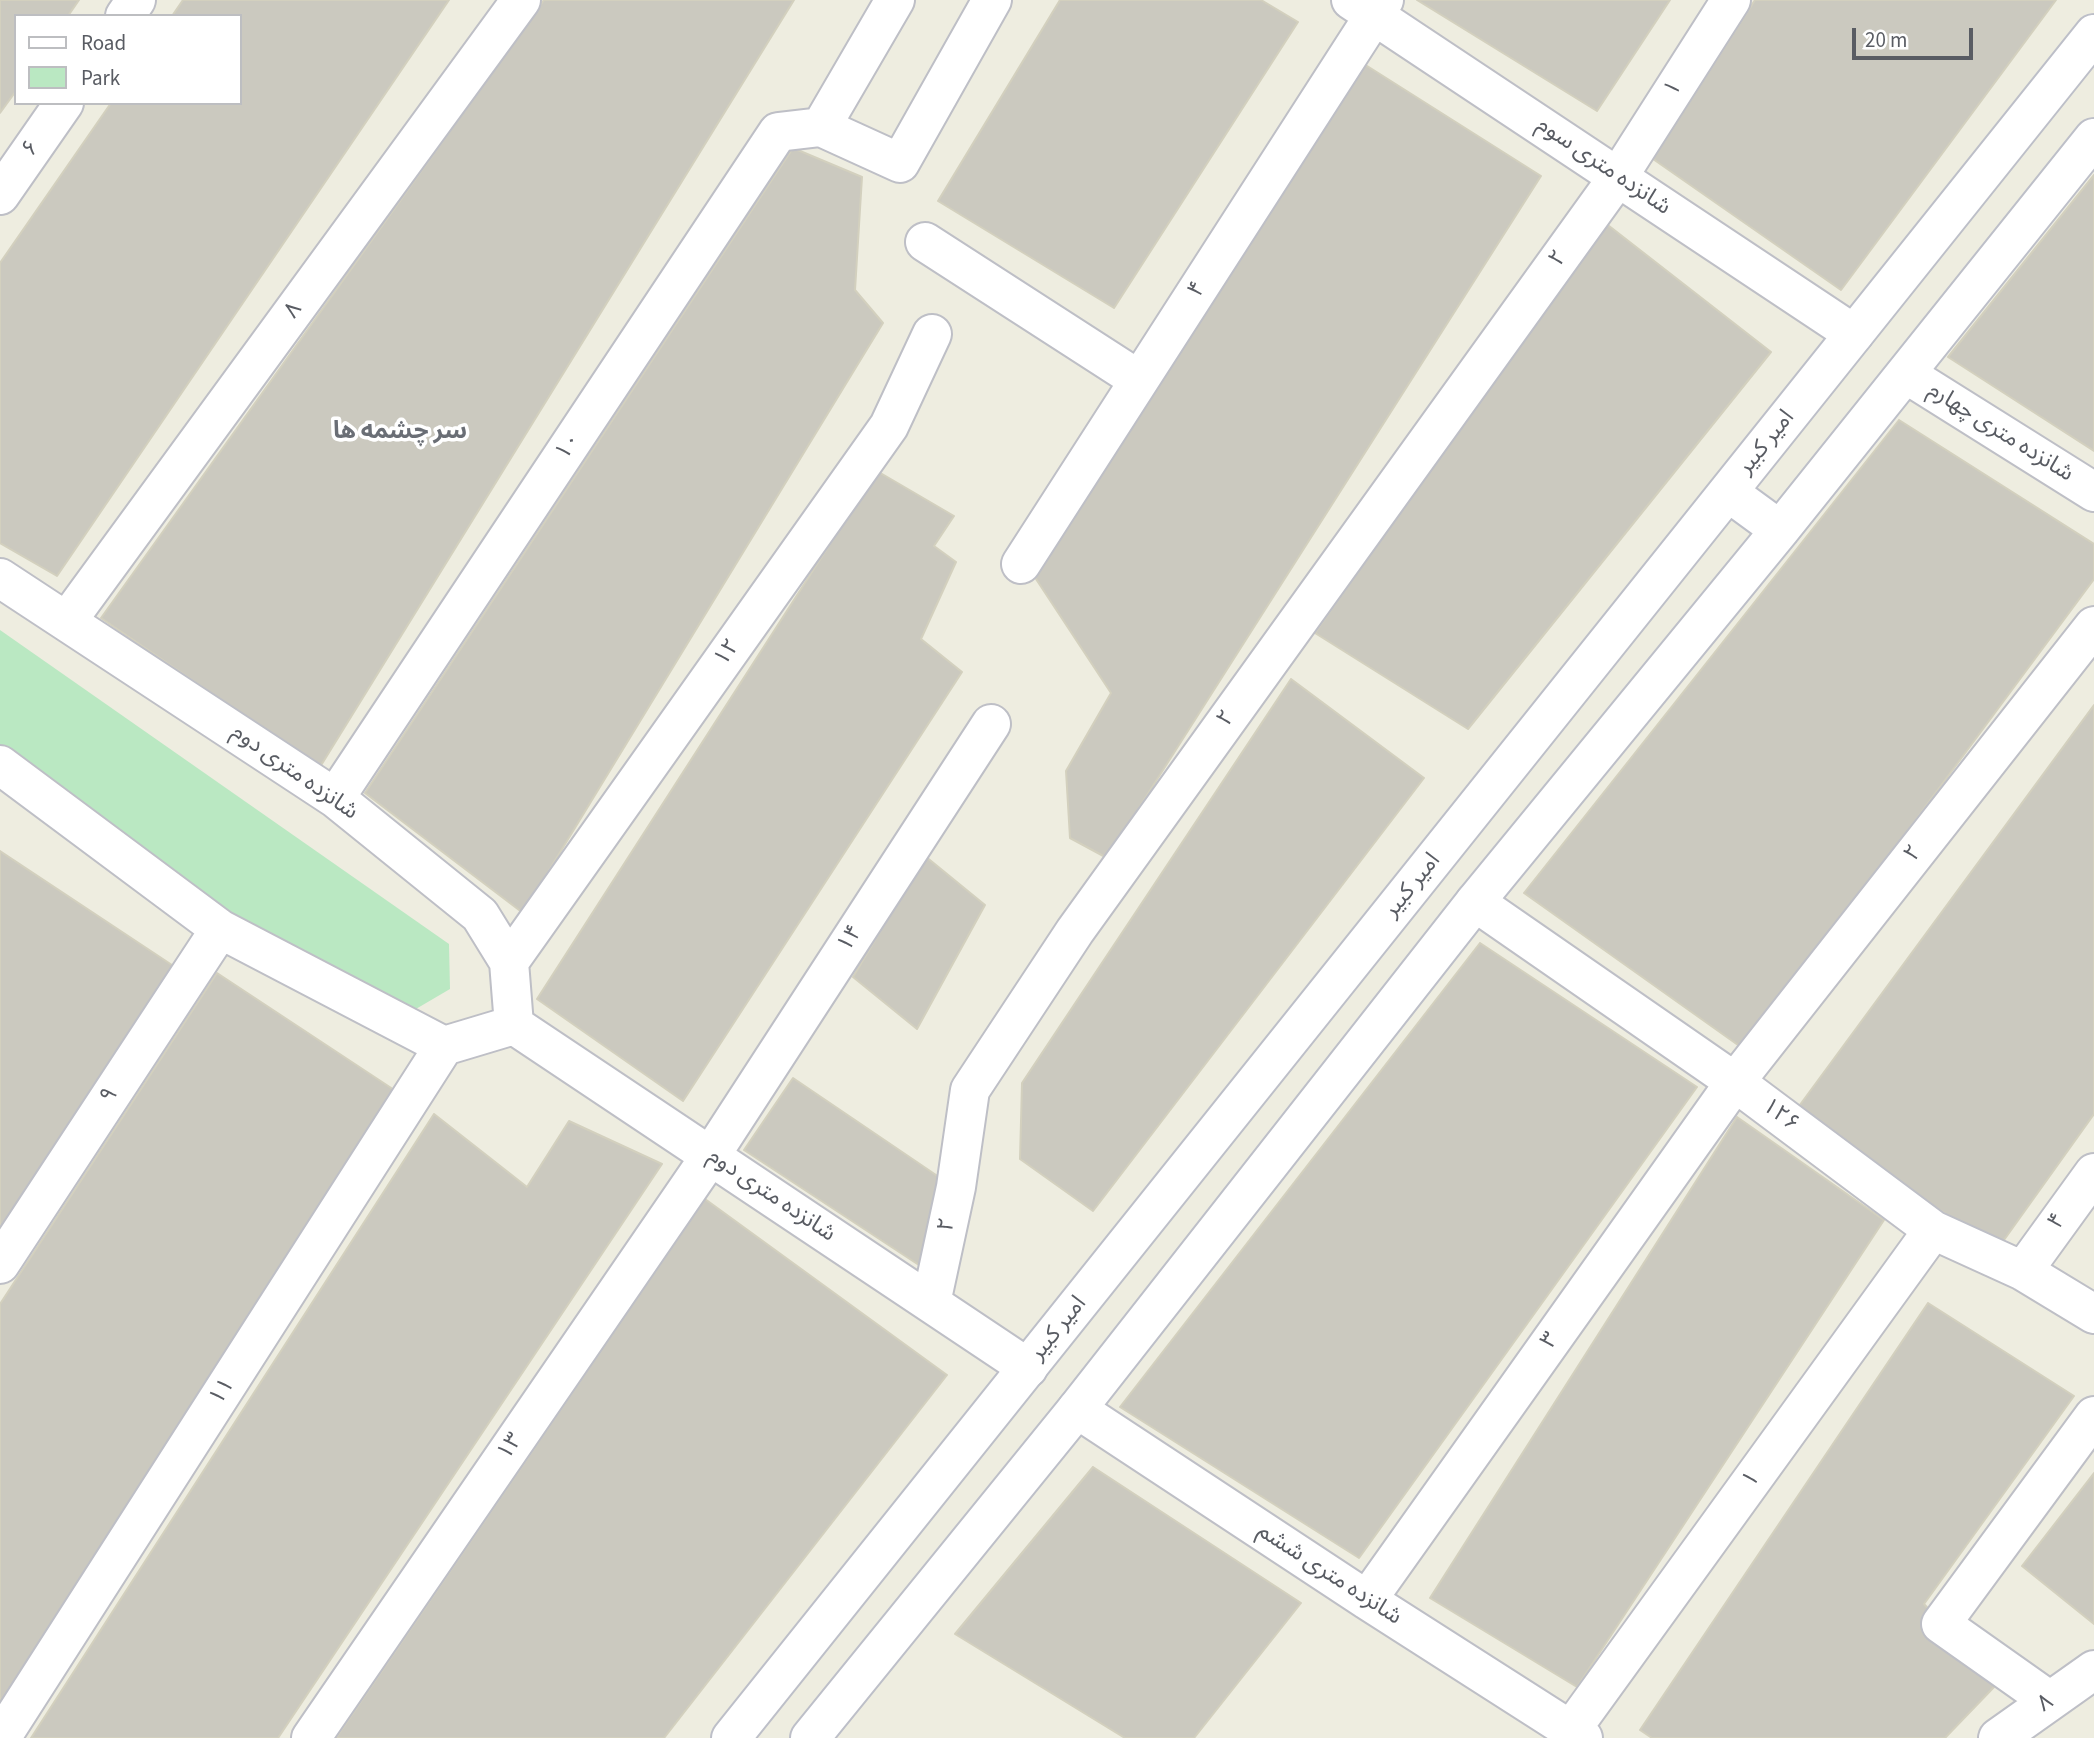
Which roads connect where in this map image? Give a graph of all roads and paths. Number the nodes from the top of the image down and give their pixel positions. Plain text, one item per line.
1 (521, 0) edge
2 (895, 0) edge
3 (992, 0) edge
4 (1731, 0) edge
5 (1370, 5) edge
6 (2094, 34) edge
7 (63, 105) edge
8 (821, 127) junction
9 (2094, 138) edge
10 (1618, 177) junction
11 (0, 195) edge
12 (925, 242) dead end
13 (932, 334) dead end
14 (1854, 334) junction
15 (1906, 374) junction
16 (1139, 380) junction
17 (1728, 492) junction
18 (2094, 492) edge
19 (1780, 530) junction
20 (1021, 564) dead end
21 (0, 578) edge
22 (67, 621) junction
23 (2094, 626) edge
24 (990, 724) dead end
25 (0, 765) edge
26 (335, 797) junction
27 (1475, 902) junction
28 (219, 929) junction
29 (509, 962) junction
30 (514, 1025) junction
31 (444, 1046) junction
32 (1735, 1082) junction
33 (711, 1155) junction
34 (2094, 1173) edge
35 (1933, 1230) junction
36 (0, 1264) edge
37 (2023, 1271) junction
38 (931, 1303) junction
39 (2094, 1314) edge
40 (1028, 1368) junction
41 (1077, 1409) junction
42 (2094, 1416) edge
43 (1367, 1600) junction
44 (2094, 1670) edge
45 (2050, 1701) junction
46 (1577, 1734) edge
47 (1, 1738) edge
48 (311, 1738) edge
49 (731, 1738) edge
50 (810, 1738) edge
51 (1998, 1738) edge

1 - 22 street, ۸
2 - 8 street
3 - 8 street
4 - 10 street, ۱
5 - 10 street, شانزده متری سوم
5 - 16 street, ۴
6 - 14 street, امیر کبیر
7 - 11 street, ۶
8 - 26 street, ۱۰
9 - 15 street
10 - 14 street, شانزده متری سوم
10 - 38 street, ۲
12 - 16 street
13 - 29 street, ۱۲
14 - 17 street, امیر کبیر
15 - 18 street, شانزده متری چهارم
15 - 19 street
16 - 20 street, ۴
17 - 19 street
17 - 40 street, امیر کبیر
19 - 27 street
21 - 22 street, شانزده متری دوم
22 - 26 street, شانزده متری دوم
23 - 32 street, ۲
24 - 33 street, ۱۴
25 - 28 street
26 - 29 street, شانزده متری دوم
27 - 32 street, ۱۲۶
27 - 41 street
28 - 31 street
28 - 36 street, ۹
29 - 30 street, شانزده متری دوم
30 - 31 street
30 - 33 street, شانزده متری دوم
31 - 47 street, ۱۱
32 - 35 street, ۱۲۶
32 - 43 street, ۳
33 - 38 street, شانزده متری دوم
33 - 48 street, ۱۳
34 - 37 street, ۴
35 - 37 street, ۱۲۶
35 - 46 street, ۱
37 - 39 street, ۱۲۶
38 - 40 street, شانزده متری دوم
40 - 49 street, امیر کبیر
41 - 43 street, شانزده متری ششم
41 - 50 street
42 - 45 street
43 - 46 street, شانزده متری ششم
44 - 45 street, ۸
45 - 51 street, ۸

